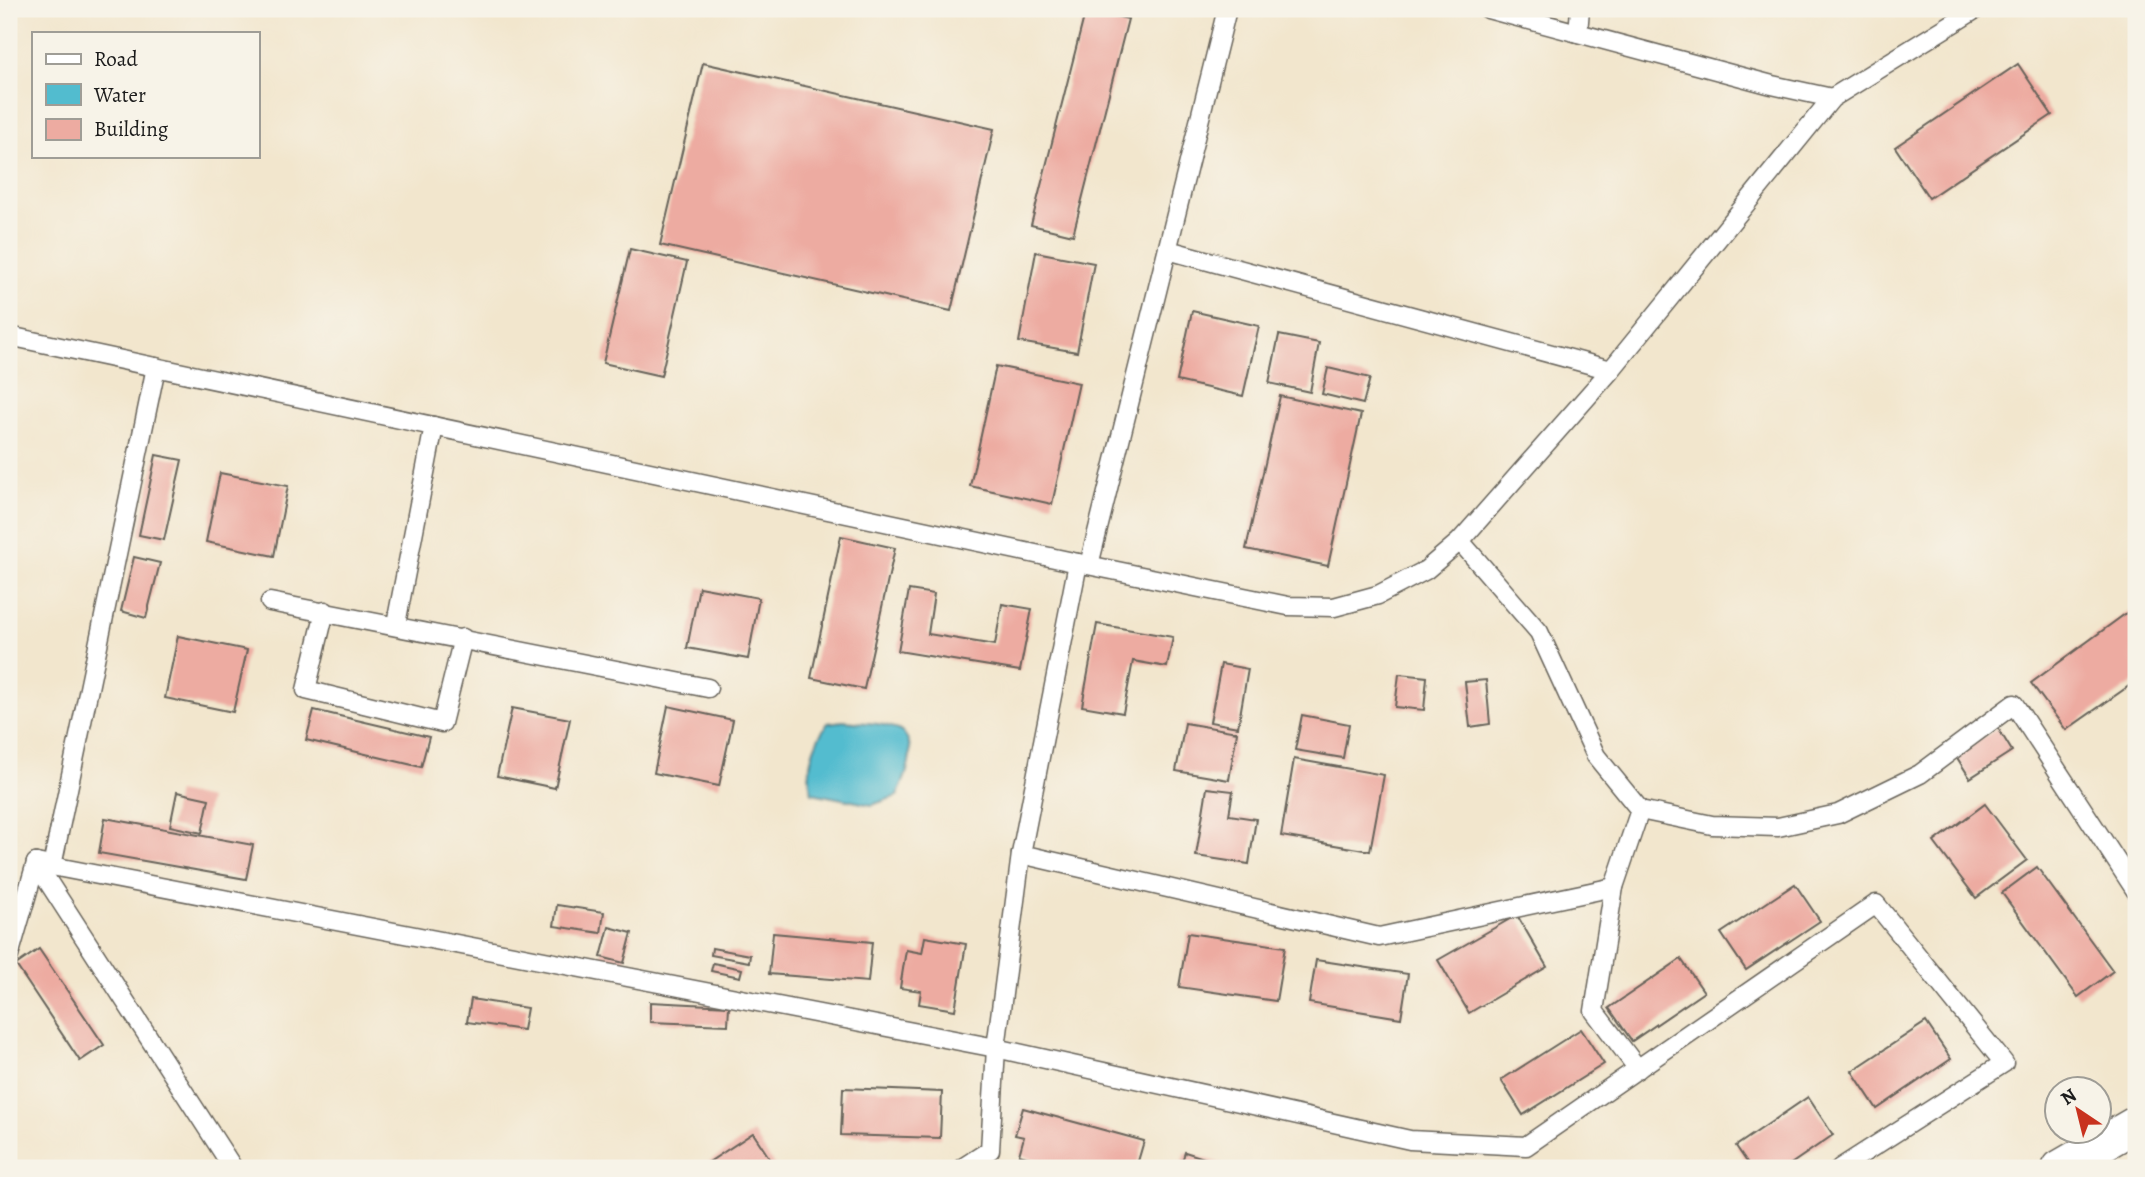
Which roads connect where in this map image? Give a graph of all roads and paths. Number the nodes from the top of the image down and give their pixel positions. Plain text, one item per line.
1 (1227, 9) edge
2 (1488, 9) edge
3 (1580, 9) edge
4 (1976, 9) edge
5 (1578, 33) junction
6 (1832, 98) junction
7 (1168, 250) junction
8 (9, 336) edge
9 (156, 367) junction
10 (1612, 370) junction
11 (434, 426) junction
12 (1460, 541) junction
13 (1084, 564) junction
14 (270, 602) dead end
15 (325, 611) junction
16 (396, 624) junction
17 (463, 638) junction
18 (708, 688) dead end
19 (1640, 810) junction
20 (1021, 854) junction
21 (44, 864) junction
22 (1614, 887) junction
23 (2136, 891) edge
24 (9, 956) edge
25 (996, 1048) junction
26 (1638, 1069) junction
27 (2136, 1124) edge
28 (2096, 1159) edge
29 (233, 1168) edge
30 (962, 1168) edge
31 (1840, 1168) edge
32 (2060, 1168) edge

1 - 7 lane
2 - 5 lane
3 - 5 lane
4 - 6 lane
5 - 6 lane
6 - 10 lane
7 - 10 lane
7 - 13 lane
8 - 9 lane
9 - 11 lane
9 - 21 lane
10 - 12 lane
11 - 13 lane
11 - 16 lane
12 - 13 lane
12 - 19 lane
13 - 20 lane
14 - 15 lane
15 - 16 lane
15 - 17 lane
16 - 17 lane
17 - 18 lane
19 - 22 lane
19 - 23 lane
20 - 22 lane
20 - 25 lane
21 - 24 lane
21 - 25 lane
21 - 29 lane
22 - 26 lane
25 - 26 lane
25 - 30 lane
26 - 31 lane
27 - 28 street
28 - 32 street

